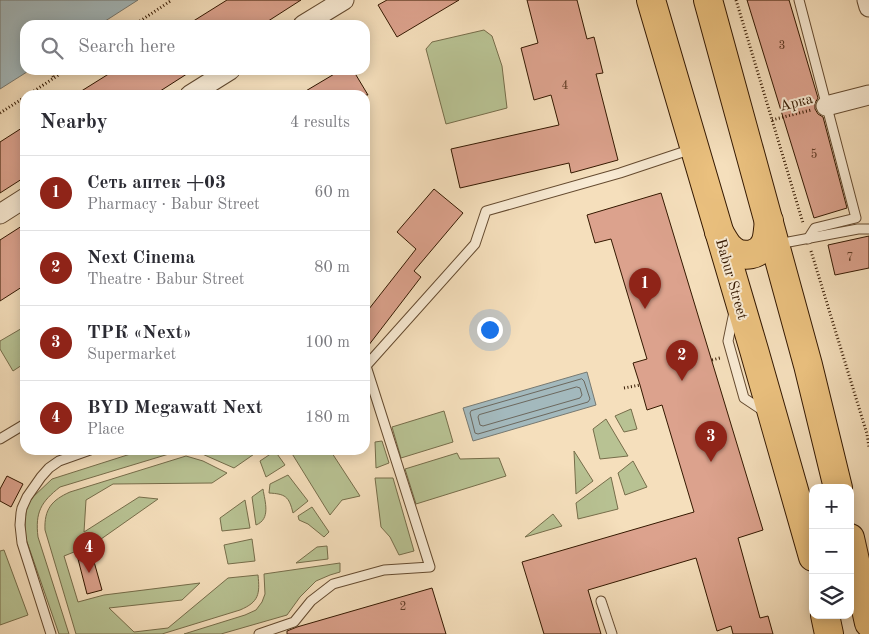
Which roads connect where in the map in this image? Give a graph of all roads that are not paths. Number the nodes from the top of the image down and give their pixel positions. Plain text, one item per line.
1 (344, 0) edge
2 (652, 0) edge
3 (708, 0) edge
4 (799, 0) edge
5 (867, 0) edge
6 (869, 7) edge
7 (312, 20) edge
8 (222, 75) edge
9 (198, 90) edge
10 (869, 95) edge
11 (826, 106) junction
12 (694, 148) junction
13 (20, 201) edge
14 (0, 214) edge
15 (869, 229) edge
16 (719, 232) dead end
17 (772, 232) junction
18 (808, 239) junction
19 (370, 362) edge
20 (370, 380) edge
21 (20, 427) edge
22 (0, 439) edge
23 (76, 455) edge
24 (837, 484) edge
25 (809, 543) edge
26 (854, 556) edge
27 (601, 601) dead end
28 (826, 619) edge
29 (869, 623) edge
30 (51, 634) edge
31 (259, 634) edge
32 (612, 634) edge
33 (829, 634) edge

1 - 7 street
2 - 12 main road, Babur Street
3 - 17 main road
4 - 11 lane
5 - 6 street
8 - 9 street
10 - 11 street
11 - 18 lane
12 - 19 lane
12 - 25 main road, Babur Street
13 - 14 street
15 - 18 lane
16 - 17 main road
17 - 18 lane
17 - 24 main road
20 - 31 lane
21 - 22 lane
23 - 30 lane
26 - 29 main road
27 - 32 lane
28 - 33 main road

